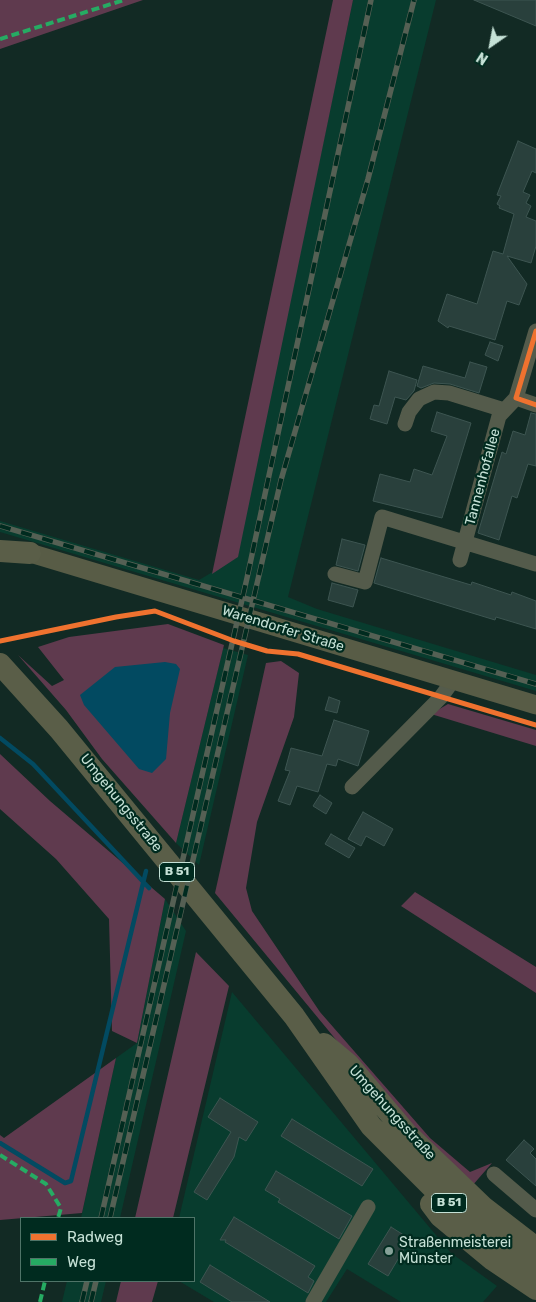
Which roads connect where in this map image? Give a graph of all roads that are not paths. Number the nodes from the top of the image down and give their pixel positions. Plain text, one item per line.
1 (536, 331) edge
2 (516, 398) junction
3 (536, 405) edge
4 (504, 410) junction
5 (405, 424) dead end
6 (465, 543) junction
7 (0, 551) edge
8 (30, 553) joint
9 (460, 560) dead end
10 (536, 564) edge
11 (335, 574) dead end
12 (0, 664) edge
13 (454, 679) junction
14 (536, 705) edge
15 (352, 787) dead end
16 (294, 1016) junction
17 (371, 1126) junction
18 (494, 1174) dead end
19 (368, 1207) dead end
20 (536, 1210) edge
21 (536, 1248) edge
22 (536, 1270) edge
23 (536, 1289) edge
24 (313, 1302) edge

1 - 2 street, Tannenhofallee
2 - 3 street
2 - 4 street, Tannenhofallee
4 - 5 street
4 - 6 street, Tannenhofallee
6 - 9 street, Tannenhofallee
6 - 10 street
6 - 11 street
7 - 8 highway
8 - 13 main road, Warendorfer Straße
12 - 16 highway, Umgehungsstraße / B 51
13 - 14 main road, Warendorfer Straße
13 - 15 street
16 - 17 highway, Umgehungsstraße / B 51
16 - 21 highway, Umgehungsstraße / B 51
17 - 22 highway, Umgehungsstraße / B 51
17 - 23 highway
18 - 20 street
19 - 24 street

